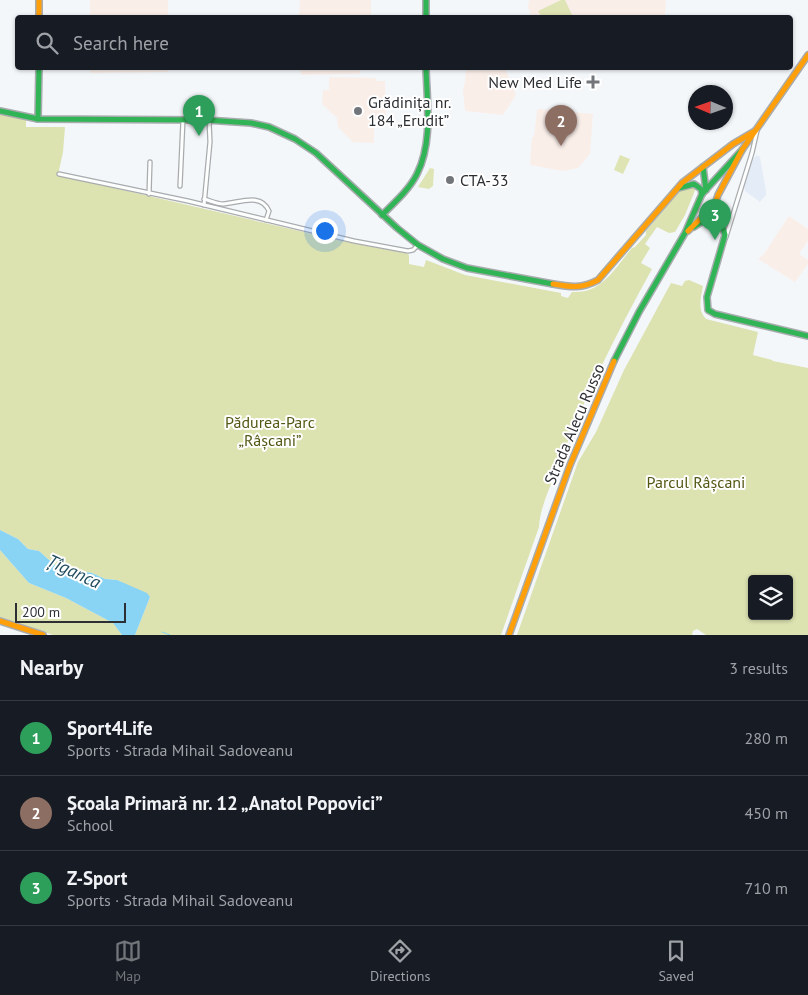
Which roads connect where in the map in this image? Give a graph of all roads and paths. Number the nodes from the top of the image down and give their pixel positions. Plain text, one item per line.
1 (39, 0) edge
2 (426, 0) edge
3 (39, 15) edge
4 (426, 15) edge
5 (808, 55) edge
6 (39, 70) edge
7 (426, 70) edge
8 (0, 111) edge
9 (38, 119) junction
10 (182, 120) junction
11 (209, 120) junction
12 (756, 129) junction
13 (742, 150) junction
14 (150, 162) dead end
15 (703, 167) junction
16 (696, 173) junction
17 (59, 174) dead end
18 (704, 174) junction
19 (694, 184) junction
20 (180, 186) dead end
21 (677, 188) junction
22 (706, 190) junction
23 (149, 194) junction
24 (701, 196) junction
25 (204, 199) junction
26 (204, 205) junction
27 (711, 206) junction
28 (382, 215) junction
29 (266, 220) junction
30 (718, 220) junction
31 (691, 229) junction
32 (686, 234) junction
33 (726, 238) junction
34 (418, 245) junction
35 (808, 336) edge
36 (0, 621) edge
37 (43, 635) edge
38 (509, 635) edge

1 - 3 main road
2 - 4 main road
5 - 12 main road, Strada Alecu Russo
6 - 9 main road
7 - 28 main road
8 - 9 main road
9 - 10 main road
10 - 11 main road
10 - 20 street
11 - 25 street
11 - 28 main road
12 - 13 main road, Strada Alecu Russo
12 - 15 main road
12 - 33 street
13 - 22 main road, Strada Alecu Russo
13 - 27 main road, Strada Alecu Russo
14 - 23 street
15 - 16 main road
15 - 18 main road
16 - 18 main road
16 - 19 main road
16 - 21 main road
17 - 23 street
18 - 22 main road
19 - 21 main road
19 - 24 main road
21 - 34 main road
22 - 24 main road, Strada Alecu Russo
22 - 27 main road
23 - 26 street
24 - 27 main road
24 - 32 main road, Strada Alecu Russo
25 - 26 street
25 - 29 street
26 - 29 street
27 - 30 main road
27 - 31 main road, Strada Alecu Russo
28 - 34 main road
29 - 34 street
30 - 31 main road
30 - 33 main road
31 - 32 main road, Strada Alecu Russo
32 - 38 main road, Strada Alecu Russo
33 - 35 main road
36 - 37 main road

